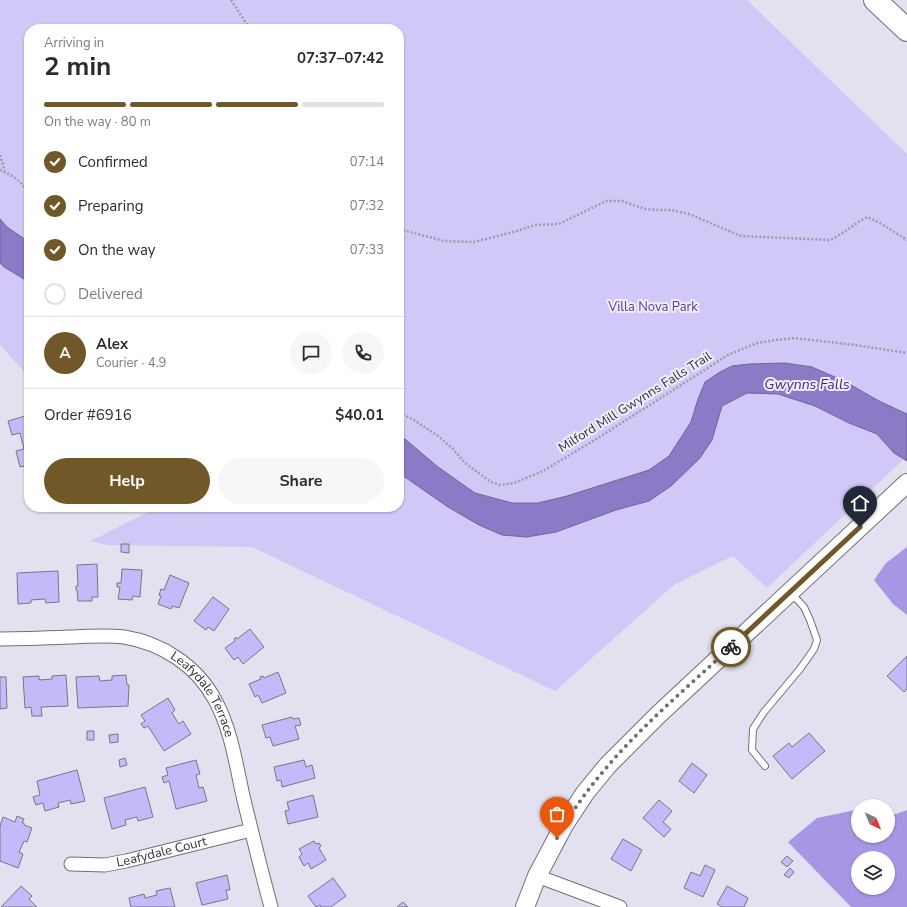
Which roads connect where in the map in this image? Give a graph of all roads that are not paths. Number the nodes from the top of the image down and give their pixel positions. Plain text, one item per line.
1 (875, 0) edge
2 (907, 30) edge
3 (907, 483) edge
4 (790, 592) junction
5 (0, 639) edge
6 (765, 766) dead end
7 (251, 830) junction
8 (71, 864) dead end
9 (537, 876) junction
10 (271, 907) edge
11 (525, 907) edge
12 (620, 907) edge

1 - 2 highway
3 - 4 main road
4 - 6 lane
4 - 9 main road
5 - 7 street, Leafydale Terrace
7 - 8 street, Leafydale Court
7 - 10 street, Leafydale Terrace
9 - 11 main road
9 - 12 street

